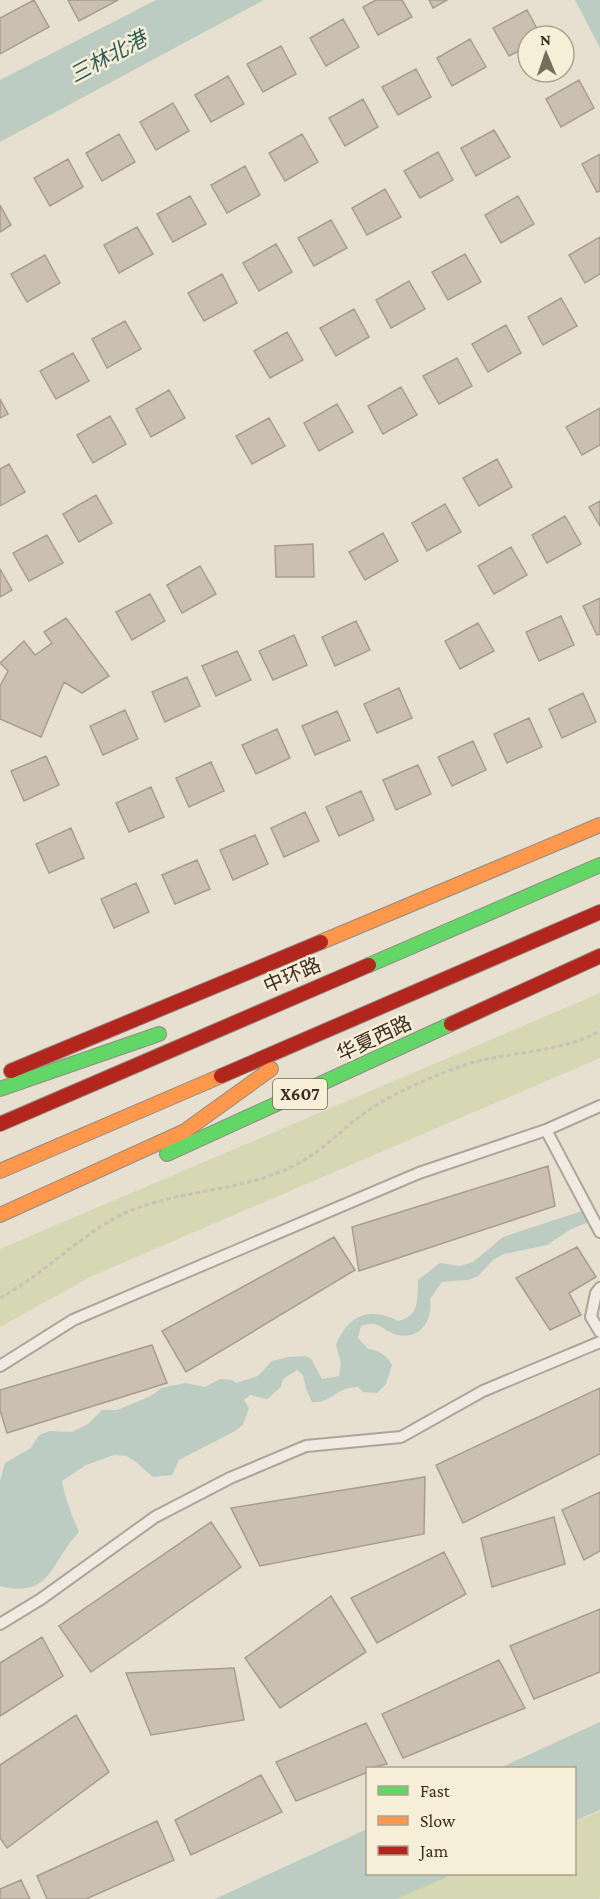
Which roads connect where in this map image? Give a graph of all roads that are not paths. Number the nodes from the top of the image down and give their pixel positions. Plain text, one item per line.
1 (600, 825) edge
2 (600, 865) edge
3 (600, 912) edge
4 (600, 956) edge
5 (302, 992) junction
6 (205, 1021) dead end
7 (172, 1030) dead end
8 (321, 1032) junction
9 (0, 1075) edge
10 (0, 1089) edge
11 (600, 1106) edge
12 (0, 1124) edge
13 (546, 1130) junction
14 (0, 1171) edge
15 (0, 1215) edge
16 (0, 1231) edge
17 (600, 1232) edge
18 (600, 1288) edge
19 (600, 1332) edge
20 (600, 1342) edge
21 (0, 1366) edge
22 (0, 1624) edge

1 - 9 main road
2 - 5 main road, 中环路
3 - 8 main road
4 - 16 main road, 华夏西路 / X607
5 - 6 main road
5 - 12 main road, 中环路
7 - 10 main road
8 - 14 main road
8 - 15 main road
11 - 13 lane
13 - 17 lane
13 - 21 lane
18 - 19 lane
20 - 22 lane

